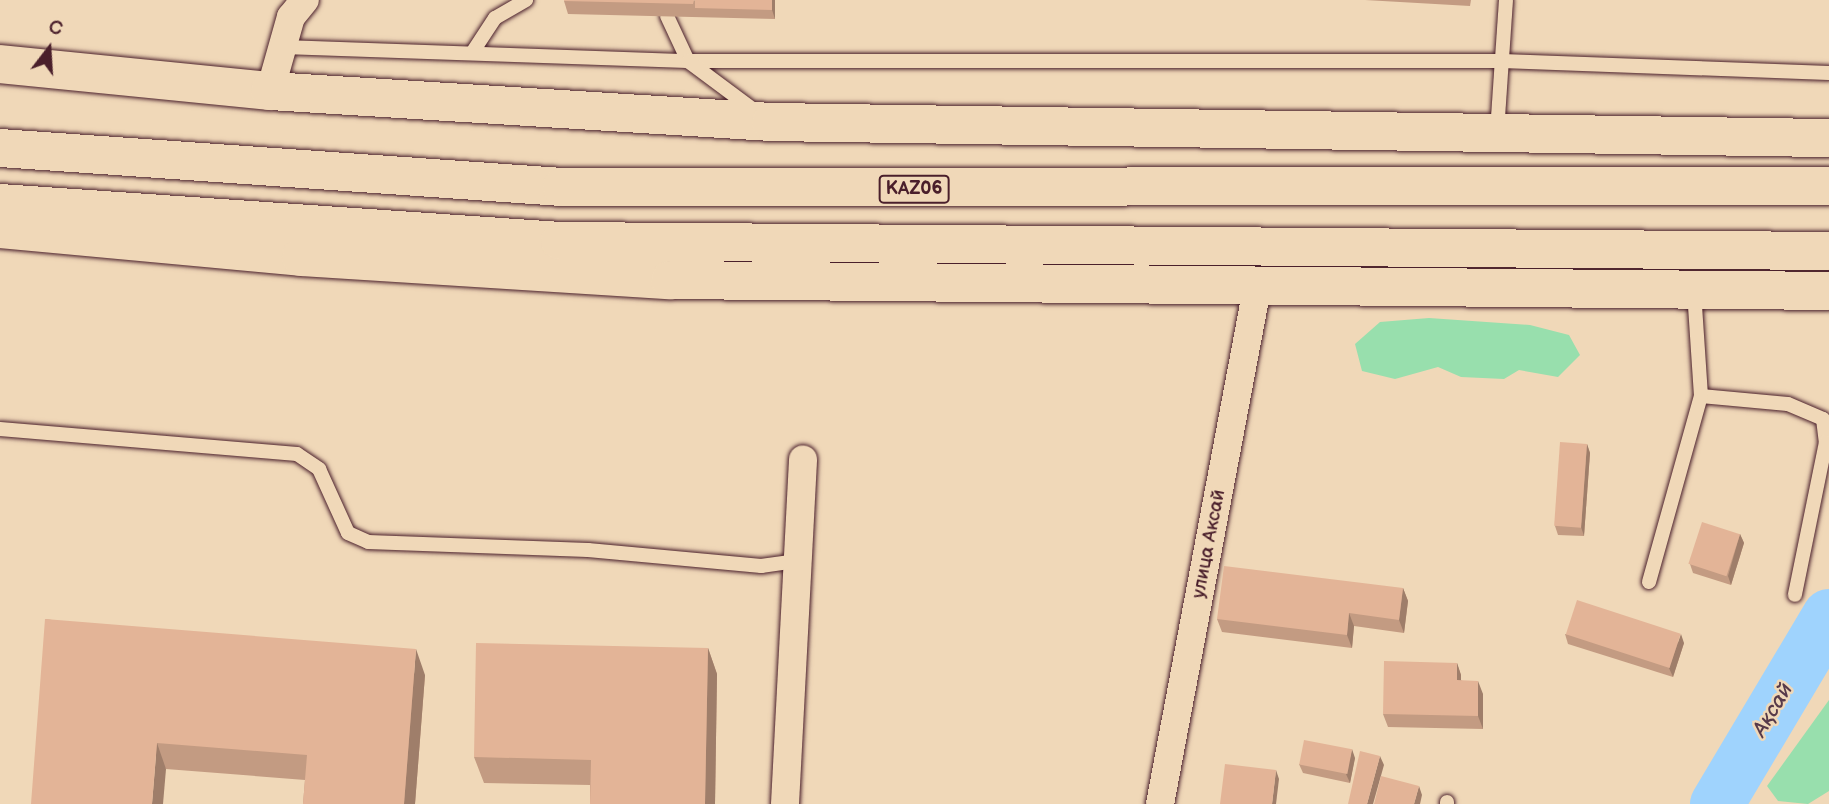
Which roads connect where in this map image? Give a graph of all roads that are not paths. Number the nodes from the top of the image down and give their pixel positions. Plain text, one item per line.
1 (305, 0) edge
2 (526, 0) edge
3 (1506, 0) edge
4 (667, 16) edge
5 (283, 47) junction
6 (472, 53) junction
7 (688, 61) junction
8 (1502, 61) junction
9 (0, 64) edge
10 (1829, 73) edge
11 (270, 92) junction
12 (771, 122) junction
13 (1497, 133) junction
14 (1829, 138) edge
15 (0, 148) edge
16 (1829, 186) edge
17 (0, 203) edge
18 (0, 229) edge
19 (1829, 251) edge
20 (1258, 284) junction
21 (1694, 290) junction
22 (1829, 291) edge
23 (1701, 396) junction
24 (0, 429) edge
25 (803, 459) dead end
26 (797, 561) junction
27 (1649, 582) dead end
28 (1795, 595) dead end
29 (785, 804) edge
30 (1160, 804) edge

1 - 5 street
2 - 6 lane
3 - 8 lane
4 - 7 lane
5 - 6 lane
5 - 11 street
6 - 7 lane
7 - 8 lane
7 - 12 lane
8 - 10 lane
8 - 13 lane
9 - 11 main road
11 - 12 main road
12 - 13 main road
13 - 14 main road
15 - 16 main road, KАZ06
17 - 19 main road
18 - 20 main road
20 - 21 main road
20 - 30 street, улица Аксай
21 - 22 main road
21 - 23 lane
23 - 27 lane
23 - 28 lane
24 - 26 lane
25 - 26 street
26 - 29 street

